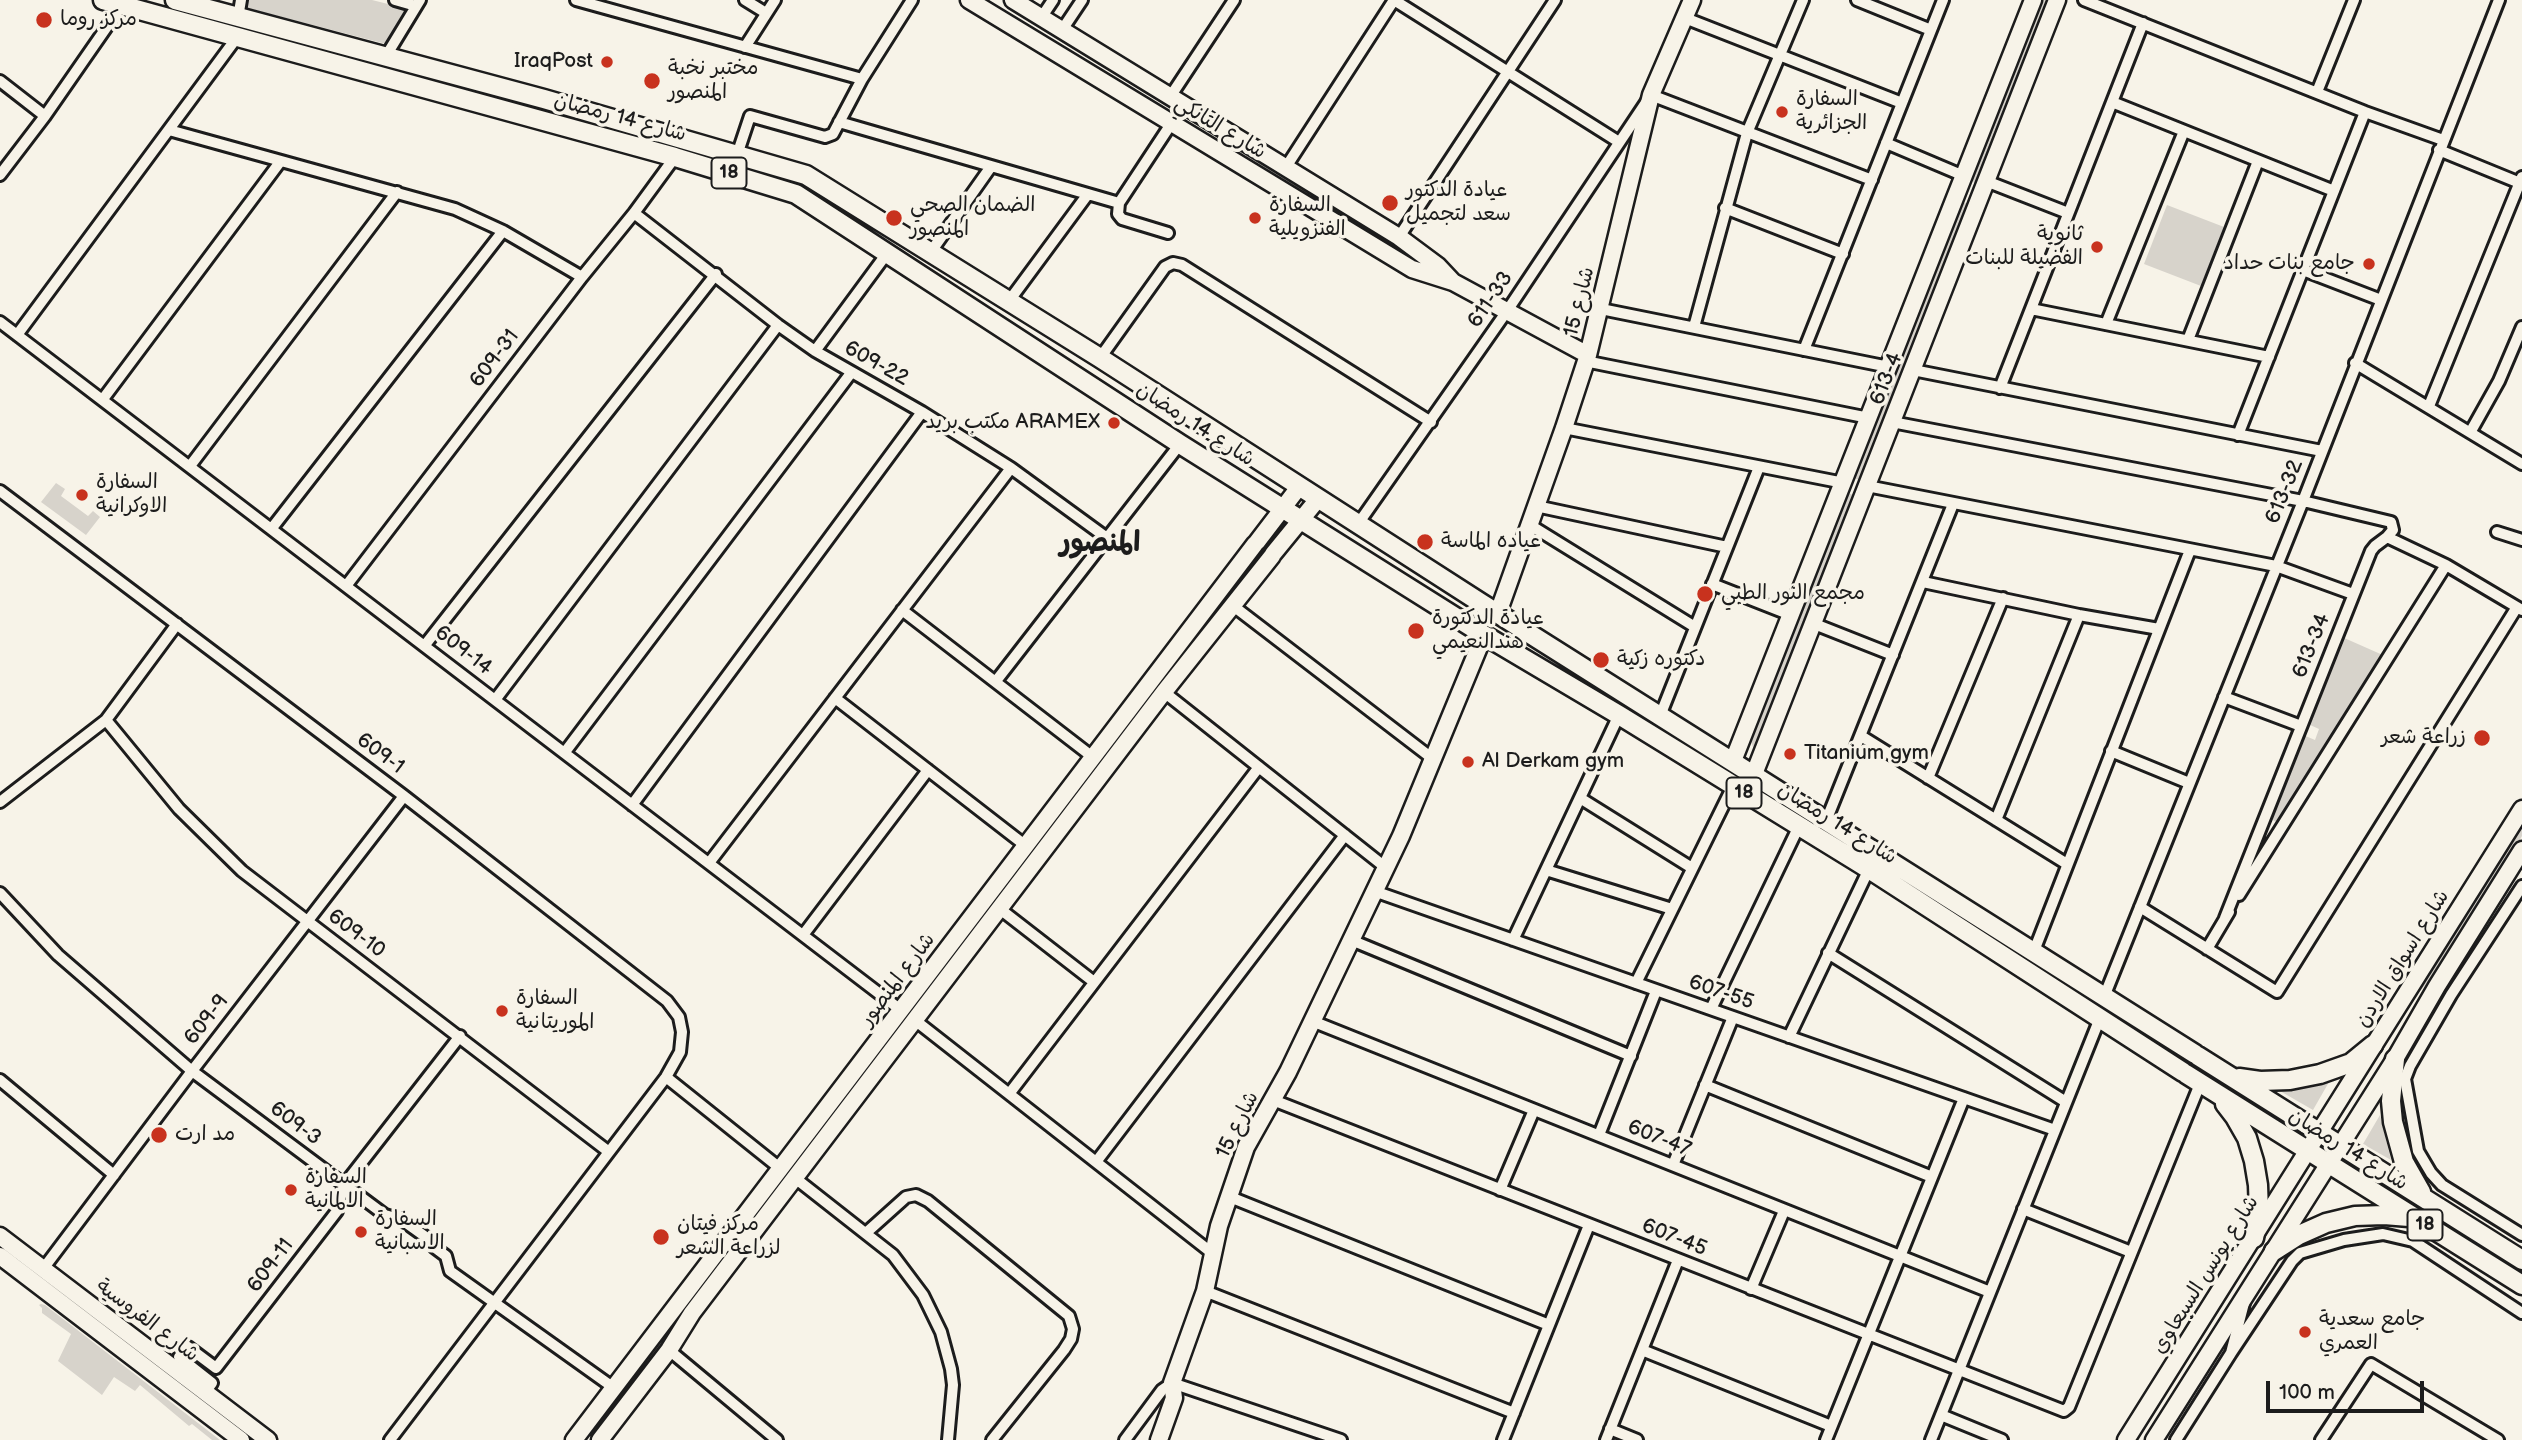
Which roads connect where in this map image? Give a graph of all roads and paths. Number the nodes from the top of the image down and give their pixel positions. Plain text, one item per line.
1 (103, 0) edge
2 (175, 0) edge
3 (395, 0) edge
4 (576, 0) edge
5 (745, 0) edge
6 (775, 0) edge
7 (912, 0) edge
8 (970, 0) edge
9 (1013, 0) edge
10 (1053, 0) edge
11 (1082, 0) edge
12 (1234, 0) edge
13 (1394, 0) edge
14 (1555, 0) edge
15 (1692, 0) edge
16 (1803, 0) edge
17 (1857, 0) edge
18 (1943, 0) edge
19 (2034, 0) edge
20 (2057, 0) edge
21 (2084, 0) edge
22 (2354, 0) edge
23 (2499, 0) edge
24 (418, 3) edge
25 (122, 5) junction
26 (239, 9) edge
27 (766, 13) junction
28 (1041, 18) junction
29 (1685, 18) junction
30 (2143, 23) junction
31 (1062, 30) junction
32 (1931, 30) junction
33 (237, 36) junction
34 (745, 47) junction
35 (386, 55) junction
36 (1779, 55) junction
37 (1507, 71) junction
38 (862, 79) junction
39 (0, 81) edge
40 (2317, 92) junction
41 (1651, 95) junction
42 (1170, 97) junction
43 (2112, 102) junction
44 (1902, 103) junction
45 (2365, 112) junction
46 (45, 116) junction
47 (839, 122) junction
48 (1171, 124) junction
49 (169, 130) junction
50 (2184, 131) junction
51 (1747, 133) junction
52 (1619, 142) junction
53 (1886, 143) junction
54 (2441, 145) junction
55 (737, 155) junction
56 (675, 156) junction
57 (2258, 161) junction
58 (280, 162) junction
59 (990, 167) junction
60 (1286, 167) junction
61 (0, 175) edge
62 (1872, 180) junction
63 (2521, 180) edge
64 (1962, 181) junction
65 (1318, 187) junction
66 (1984, 187) junction
67 (2334, 191) junction
68 (397, 192) junction
69 (1088, 194) junction
70 (1119, 203) junction
71 (1307, 205) junction
72 (1725, 208) junction
73 (634, 213) junction
74 (2068, 214) junction
75 (503, 231) junction
76 (1168, 233) dead end
77 (1399, 237) junction
78 (888, 252) junction
79 (930, 253) junction
80 (1843, 254) junction
81 (2303, 270) junction
82 (716, 274) junction
83 (582, 277) junction
84 (1453, 282) junction
85 (2381, 300) junction
86 (1009, 301) junction
87 (1601, 309) junction
88 (2031, 309) junction
89 (1507, 312) junction
90 (0, 322) edge
91 (2106, 324) junction
92 (778, 325) junction
93 (1694, 327) junction
94 (2522, 327) edge
95 (17, 335) junction
96 (2188, 340) junction
97 (2522, 344) edge
98 (1804, 350) junction
99 (815, 351) junction
100 (2269, 357) junction
101 (1100, 358) junction
102 (1587, 358) junction
103 (2355, 363) junction
104 (1889, 367) junction
105 (1913, 370) junction
106 (851, 373) junction
107 (2499, 381) junction
108 (2000, 388) junction
109 (103, 399) junction
110 (2429, 406) junction
111 (922, 412) junction
112 (1869, 418) junction
113 (1431, 422) junction
114 (1892, 422) junction
115 (1564, 428) junction
116 (2471, 432) junction
117 (2238, 435) junction
118 (1180, 443) junction
119 (2522, 448) edge
120 (2322, 451) junction
121 (2518, 462) edge
122 (190, 466) junction
123 (1759, 467) junction
124 (1011, 468) junction
125 (1844, 483) junction
126 (1867, 486) junction
127 (1299, 487) junction
128 (0, 491) edge
129 (1318, 499) junction
130 (2302, 501) junction
131 (1953, 504) junction
132 (1536, 506) junction
133 (1283, 508) junction
134 (1302, 520) junction
135 (1358, 524) junction
136 (1530, 525) junction
137 (272, 528) junction
138 (2497, 533) dead end
139 (2387, 537) junction
140 (1107, 538) junction
141 (2522, 540) edge
142 (1727, 547) junction
143 (2190, 550) junction
144 (2446, 565) junction
145 (2276, 566) junction
146 (1923, 582) junction
147 (1712, 584) junction
148 (346, 586) junction
149 (2353, 594) junction
150 (2003, 598) junction
151 (1231, 605) junction
152 (2520, 609) edge
153 (902, 610) junction
154 (1498, 612) junction
155 (1791, 615) junction
156 (2079, 615) junction
157 (177, 624) junction
158 (1812, 624) junction
159 (1695, 627) junction
160 (2159, 629) junction
161 (1482, 634) junction
162 (425, 645) junction
163 (1893, 655) junction
164 (996, 681) junction
165 (1164, 692) junction
166 (2224, 697) junction
167 (835, 698) junction
168 (495, 700) junction
169 (1619, 715) junction
170 (1660, 716) junction
171 (106, 720) junction
172 (2301, 726) junction
173 (1861, 736) junction
174 (2111, 751) junction
175 (565, 752) junction
176 (1094, 758) junction
177 (1431, 758) junction
178 (1733, 761) junction
179 (1259, 767) junction
180 (928, 771) junction
181 (1754, 774) junction
182 (1928, 778) junction
183 (2189, 783) junction
184 (1733, 786) junction
185 (404, 796) junction
186 (1580, 798) junction
187 (0, 802) edge
188 (632, 805) junction
189 (2522, 809) edge
190 (1996, 820) junction
191 (1826, 821) junction
192 (1799, 826) junction
193 (1345, 835) junction
194 (1026, 846) junction
195 (2522, 850) edge
196 (709, 863) junction
197 (2067, 864) junction
198 (1385, 867) junction
199 (1692, 868) junction
200 (1869, 869) junction
201 (1546, 870) junction
202 (2522, 886) edge
203 (1374, 891) junction
204 (0, 893) edge
205 (2140, 907) junction
206 (1000, 909) junction
207 (1672, 909) junction
208 (2225, 918) junction
209 (307, 921) junction
210 (803, 935) junction
211 (1351, 940) junction
212 (1513, 940) junction
213 (2207, 949) junction
214 (2034, 951) junction
215 (1828, 953) junction
216 (1094, 982) junction
217 (1636, 984) junction
218 (1656, 990) junction
219 (2444, 990) junction
220 (2104, 997) junction
221 (1711, 1009) junction
222 (902, 1010) junction
223 (1733, 1017) junction
224 (2100, 1018) junction
225 (916, 1021) junction
226 (1312, 1021) junction
227 (460, 1036) junction
228 (1789, 1037) junction
229 (2374, 1045) junction
230 (1631, 1056) junction
231 (2395, 1059) junction
232 (192, 1071) junction
233 (2230, 1076) junction
234 (666, 1077) junction
235 (2190, 1077) junction
236 (0, 1080) edge
237 (1705, 1085) junction
238 (1009, 1094) junction
239 (2218, 1096) junction
240 (1964, 1098) junction
241 (1273, 1100) junction
242 (2066, 1102) junction
243 (1534, 1110) junction
244 (2055, 1130) junction
245 (2320, 1132) junction
246 (1599, 1135) junction
247 (2341, 1145) junction
248 (609, 1152) junction
249 (2308, 1152) junction
250 (1096, 1162) junction
251 (2329, 1164) junction
252 (1673, 1166) junction
253 (780, 1169) junction
254 (114, 1175) junction
255 (1932, 1177) junction
256 (795, 1178) junction
257 (344, 1185) junction
258 (1500, 1190) junction
259 (1230, 1197) junction
260 (2425, 1198) junction
261 (2023, 1209) junction
262 (1784, 1211) junction
263 (2413, 1217) junction
264 (1589, 1225) junction
265 (867, 1233) junction
266 (2522, 1235) edge
267 (0, 1236) edge
268 (2254, 1238) junction
269 (2274, 1251) junction
270 (2131, 1252) junction
271 (1212, 1253) junction
272 (0, 1256) edge
273 (1900, 1256) junction
274 (1678, 1260) junction
275 (2522, 1260) edge
276 (43, 1269) junction
277 (2522, 1285) edge
278 (1751, 1289) junction
279 (1205, 1291) junction
280 (1990, 1292) junction
281 (2247, 1293) junction
282 (495, 1303) junction
283 (2522, 1313) edge
284 (1549, 1325) junction
285 (1868, 1335) junction
286 (668, 1350) junction
287 (1642, 1350) junction
288 (2231, 1353) junction
289 (1959, 1370) junction
290 (1172, 1382) junction
291 (614, 1388) junction
292 (206, 1391) junction
293 (1514, 1413) junction
294 (1941, 1415) junction
295 (1831, 1426) junction
296 (1608, 1435) edge
297 (1333, 1439) edge
298 (241, 1440) edge
299 (268, 1440) edge
300 (390, 1440) edge
301 (574, 1440) edge
302 (600, 1440) edge
303 (777, 1440) edge
304 (948, 1440) edge
305 (992, 1440) edge
306 (1125, 1440) edge
307 (1159, 1440) edge
308 (1503, 1440) edge
309 (1637, 1440) edge
310 (1826, 1440) edge
311 (1931, 1440) edge
312 (2002, 1440) edge
313 (2126, 1440) edge
314 (2154, 1440) edge
315 (2176, 1440) edge
316 (2321, 1440) edge
317 (2498, 1440) edge

1 - 25 main road, شارع 14 رمضان / 18
2 - 26 main road, شارع 14 رمضان / 18
3 - 24 street
4 - 34 street
5 - 27 street
6 - 27 street
7 - 38 street
8 - 48 street, شارع التانكي
9 - 28 street, شارع التانكي
10 - 28 street
11 - 31 street
12 - 42 street
13 - 37 street
13 - 60 street
14 - 37 street
15 - 29 street, شارع 15
16 - 36 street
17 - 32 street
18 - 32 street
19 - 64 street, 613-4
20 - 66 street, 613-4
21 - 30 street
22 - 40 street
23 - 54 street, 613-32
24 - 35 street
25 - 33 main road, شارع 14 رمضان / 18
25 - 46 street
26 - 35 main road, شارع 14 رمضان / 18
27 - 34 street
28 - 31 street, شارع التانكي
29 - 36 street
29 - 41 street, شارع 15
30 - 40 street
30 - 43 street
31 - 42 street, شارع التانكي
32 - 44 street
33 - 49 street
33 - 56 main road, شارع 14 رمضان / 18
34 - 38 street
35 - 55 main road, شارع 14 رمضان / 18
36 - 44 street
36 - 51 street
37 - 52 street
37 - 77 street
38 - 47 street
39 - 46 street
40 - 45 street
41 - 51 street
41 - 52 street, 611-33
41 - 87 street, شارع 15
42 - 60 street, شارع التانكي
43 - 50 street
43 - 74 street
44 - 53 street
45 - 54 street
45 - 67 street
46 - 61 street
47 - 55 street
47 - 59 street
48 - 70 street
48 - 71 street, شارع التانكي
49 - 58 street
49 - 95 street
50 - 57 street
50 - 91 street
51 - 62 street
51 - 72 street
52 - 89 street, 611-33
53 - 62 street
53 - 64 street
54 - 63 street
54 - 85 street, 613-32
55 - 79 main road, شارع 14 رمضان / 18
56 - 73 street, 609-31
56 - 78 main road, شارع 14 رمضان / 18
57 - 67 street
57 - 96 street
58 - 68 street
58 - 109 street
59 - 69 street
59 - 79 street
60 - 65 street, شارع التانكي
62 - 80 street
63 - 110 street
64 - 66 street
64 - 104 street, 613-4
65 - 71 street
65 - 77 street, شارع التانكي
66 - 74 street
66 - 105 street, 613-4
67 - 81 street
68 - 75 street
68 - 122 street
69 - 70 street
69 - 86 street
70 - 76 street
71 - 84 street, شارع التانكي
72 - 80 street
72 - 93 street
73 - 82 street, 609-22
73 - 83 street, 609-31
74 - 88 street
75 - 83 street
75 - 137 street
77 - 84 street, شارع التانكي
78 - 99 street
78 - 118 main road, شارع 14 رمضان / 18
79 - 86 main road, شارع 14 رمضان / 18
80 - 98 street
81 - 85 street
81 - 100 street
82 - 92 street, 609-22
82 - 162 street
83 - 148 street, 609-31
84 - 89 street, شارع التانكي
85 - 103 street, 613-32
86 - 101 main road, شارع 14 رمضان / 18
87 - 93 street
87 - 102 street, شارع 15
88 - 91 street
88 - 108 street
89 - 102 street, شارع التانكي
89 - 113 street, 611-33
90 - 95 street, 609-14
91 - 96 street
92 - 99 street, 609-22
92 - 168 street
93 - 98 street
94 - 107 street
95 - 109 street, 609-14
96 - 100 street
97 - 107 street
98 - 104 street
99 - 106 street, 609-22
100 - 117 street
101 - 113 street
101 - 127 main road, شارع 14 رمضان / 18
102 - 112 street
102 - 115 street, شارع 15
103 - 110 street
103 - 120 street, 613-32
104 - 112 street, 613-4
105 - 108 street
105 - 114 street, 613-4
106 - 111 street, 609-22
106 - 175 street
107 - 116 street
108 - 117 street
109 - 122 street, 609-14
110 - 116 street
111 - 124 street, 609-22
111 - 188 street
112 - 125 street, 613-4
113 - 135 street, 611-33
114 - 126 street, 613-4
114 - 130 street
115 - 123 street
115 - 132 street, شارع 15
116 - 121 street
117 - 120 street
118 - 133 main road, شارع 14 رمضان / 18
118 - 140 street
119 - 121 street
120 - 130 street, 613-32
122 - 137 street, 609-14
123 - 125 street
123 - 142 street
124 - 140 street, 609-22
124 - 153 street
125 - 155 street, 613-4
126 - 131 street
126 - 158 street, 613-4
127 - 129 main road, شارع 14 رمضان / 18
127 - 133 street, شارع المنصور
128 - 157 street, 609-1
129 - 134 street, شارع المنصور
129 - 135 main road, شارع 14 رمضان / 18
130 - 139 street
130 - 145 street, 613-32
131 - 143 street
131 - 146 street
132 - 136 street, شارع 15
132 - 142 street
133 - 134 main road, شارع 14 رمضان / 18
133 - 176 street, شارع المنصور
134 - 151 street, شارع المنصور
134 - 161 main road, شارع 14 رمضان / 18
135 - 154 main road, شارع 14 رمضان / 18
136 - 154 street, شارع 15
136 - 159 street
137 - 148 street, 609-14
138 - 141 street
139 - 144 street
139 - 149 street, 613-34
140 - 164 street
142 - 147 street
143 - 145 street
143 - 160 street
144 - 152 street
144 - 208 street
145 - 149 street
145 - 166 street, 613-32
146 - 150 street
146 - 163 street
147 - 155 street
147 - 159 street
148 - 162 street, 609-14
149 - 172 street, 613-34
150 - 156 street
150 - 182 street
151 - 165 street, شارع المنصور
151 - 177 street
152 - 213 street
153 - 164 street
153 - 167 street
154 - 170 main road, شارع 14 رمضان / 18
155 - 178 street, 613-4
156 - 160 street
156 - 190 street
157 - 171 street
157 - 185 street, 609-1
158 - 163 street
158 - 181 street, 613-4
159 - 170 street
160 - 174 street
161 - 169 main road, شارع 14 رمضان / 18
161 - 177 street, شارع 15
162 - 168 street, 609-14
163 - 173 street
164 - 176 street
165 - 179 street
165 - 206 street, شارع المنصور
166 - 172 street
166 - 183 street, 613-32
167 - 180 street
167 - 196 street
168 - 175 street, 609-14
169 - 184 main road, شارع 14 رمضان / 18
169 - 186 street
170 - 178 main road, شارع 14 رمضان / 18
171 - 187 street
171 - 209 street, 609-10
172 - 208 street, 613-34
173 - 182 street
173 - 191 street
174 - 183 street
174 - 197 street
175 - 188 street, 609-14
176 - 194 street, شارع المنصور
177 - 198 street, شارع 15
178 - 181 main road, شارع 14 رمضان / 18
179 - 193 street
179 - 216 street
180 - 194 street
180 - 210 street
181 - 191 main road, شارع 14 رمضان / 18
182 - 190 street
183 - 205 street, 613-32
184 - 192 main road, شارع 14 رمضان / 18
184 - 199 street
185 - 209 street, 609-9
185 - 234 street, 609-1
186 - 199 street
186 - 201 street
188 - 196 street, 609-14
189 - 229 street, شارع اسواق الاردن
190 - 197 street
191 - 214 main road, شارع 14 رمضان / 18
192 - 200 main road, شارع 14 رمضان / 18
192 - 221 street
193 - 198 street
193 - 250 street
194 - 222 street, شارع المنصور
195 - 219 street, شارع اسواق الاردن
196 - 210 street, 609-14
197 - 214 street
198 - 203 street, شارع 15
199 - 207 street
200 - 215 street
200 - 224 main road, شارع 14 رمضان / 18
201 - 207 street
201 - 212 street
202 - 219 street
203 - 211 street, شارع 15
203 - 212 street, 607-55
204 - 232 street, 609-3
205 - 213 street
205 - 220 street, 613-32
206 - 216 street
206 - 225 street, شارع المنصور
207 - 217 street
208 - 213 street
209 - 227 street, 609-10
209 - 232 street, 609-9
210 - 222 street, 609-14
211 - 226 street, شارع 15
211 - 230 street
212 - 217 street, 607-55
214 - 220 main road, شارع 14 رمضان / 18
215 - 228 street
215 - 242 street
216 - 238 street
217 - 218 street, 607-55
218 - 221 street, 607-55
218 - 230 street
219 - 231 street, شارع اسواق الاردن
219 - 266 street
220 - 233 main road, شارع 14 رمضان / 18
221 - 223 street, 607-55
222 - 253 street, شارع المنصور
223 - 228 street, 607-55
223 - 237 street
224 - 235 main road, شارع 14 رمضان / 18
224 - 242 street
225 - 238 street
225 - 256 street, شارع المنصور
226 - 241 street, شارع 15
226 - 243 street, 607-47
227 - 248 street, 609-10
227 - 257 street, 609-11
228 - 240 street, 607-55
229 - 233 main road
229 - 245 street, شارع اسواق الاردن
230 - 246 street
231 - 247 street, شارع اسواق الاردن
231 - 260 main road
232 - 254 street, 609-9
232 - 257 street, 609-3
233 - 245 main road, شارع 14 رمضان / 18
234 - 248 street, 609-1
234 - 253 street
235 - 239 main road, شارع 14 رمضان / 18
235 - 270 street
236 - 254 street
237 - 252 street
237 - 255 street
238 - 250 street
239 - 249 main road, شارع 14 رمضان / 18
239 - 268 main road
240 - 244 street, 607-55
240 - 255 street
241 - 258 street, 607-45
241 - 259 street, شارع 15
242 - 244 street
243 - 246 street, 607-47
243 - 258 street
244 - 261 street
245 - 247 main road, شارع 14 رمضان / 18
245 - 249 street, شارع يونس السبعاوي
246 - 252 street, 607-47
247 - 251 street, شارع يونس السبعاوي
247 - 260 main road, شارع 14 رمضان / 18
248 - 282 street, 609-1
249 - 251 main road, شارع 14 رمضان / 18
249 - 268 street, شارع يونس السبعاوي
250 - 271 street
251 - 263 main road, شارع 14 رمضان / 18
251 - 269 street, شارع يونس السبعاوي
252 - 262 street, 607-47
253 - 291 street, شارع المنصور
254 - 276 street, 609-9
255 - 273 street
256 - 265 street
256 - 286 street, شارع المنصور
257 - 282 street, 609-3
257 - 292 street, 609-11
258 - 264 street, 607-45
259 - 271 street, شارع 15
259 - 284 street
260 - 275 main road, شارع 14 رمضان / 18
261 - 270 street
261 - 280 street
262 - 273 street, 607-47
262 - 278 street
263 - 269 main road
263 - 277 main road, شارع 14 رمضان / 18
264 - 274 street, 607-45
264 - 284 street
265 - 304 street
265 - 305 street
267 - 276 street, شارع الفروسية
268 - 313 street, شارع يونس السبعاوي
269 - 281 street, شارع يونس السبعاوي
270 - 289 street, 607-45
271 - 279 street, شارع 15
272 - 298 street, شارع الفروسية
273 - 280 street, 607-47
273 - 285 street
274 - 278 street, 607-45
274 - 287 street
276 - 292 street, شارع الفروسية
278 - 285 street, 607-45
279 - 290 street, شارع 15
279 - 293 street
280 - 289 street
281 - 288 street
281 - 314 street, شارع يونس السبعاوي
282 - 291 street, 609-3
282 - 300 street, 609-1
283 - 288 street
284 - 293 street
285 - 289 street, 607-45
285 - 295 street
286 - 302 street, شارع المنصور
286 - 303 street
287 - 295 street
287 - 296 street
288 - 315 street
289 - 294 street
290 - 297 street
290 - 306 street
290 - 307 street, شارع 15
291 - 301 street, شارع المنصور
292 - 299 street, شارع الفروسية
293 - 308 street
294 - 311 street
294 - 312 street
295 - 310 street
296 - 309 street
316 - 317 street

